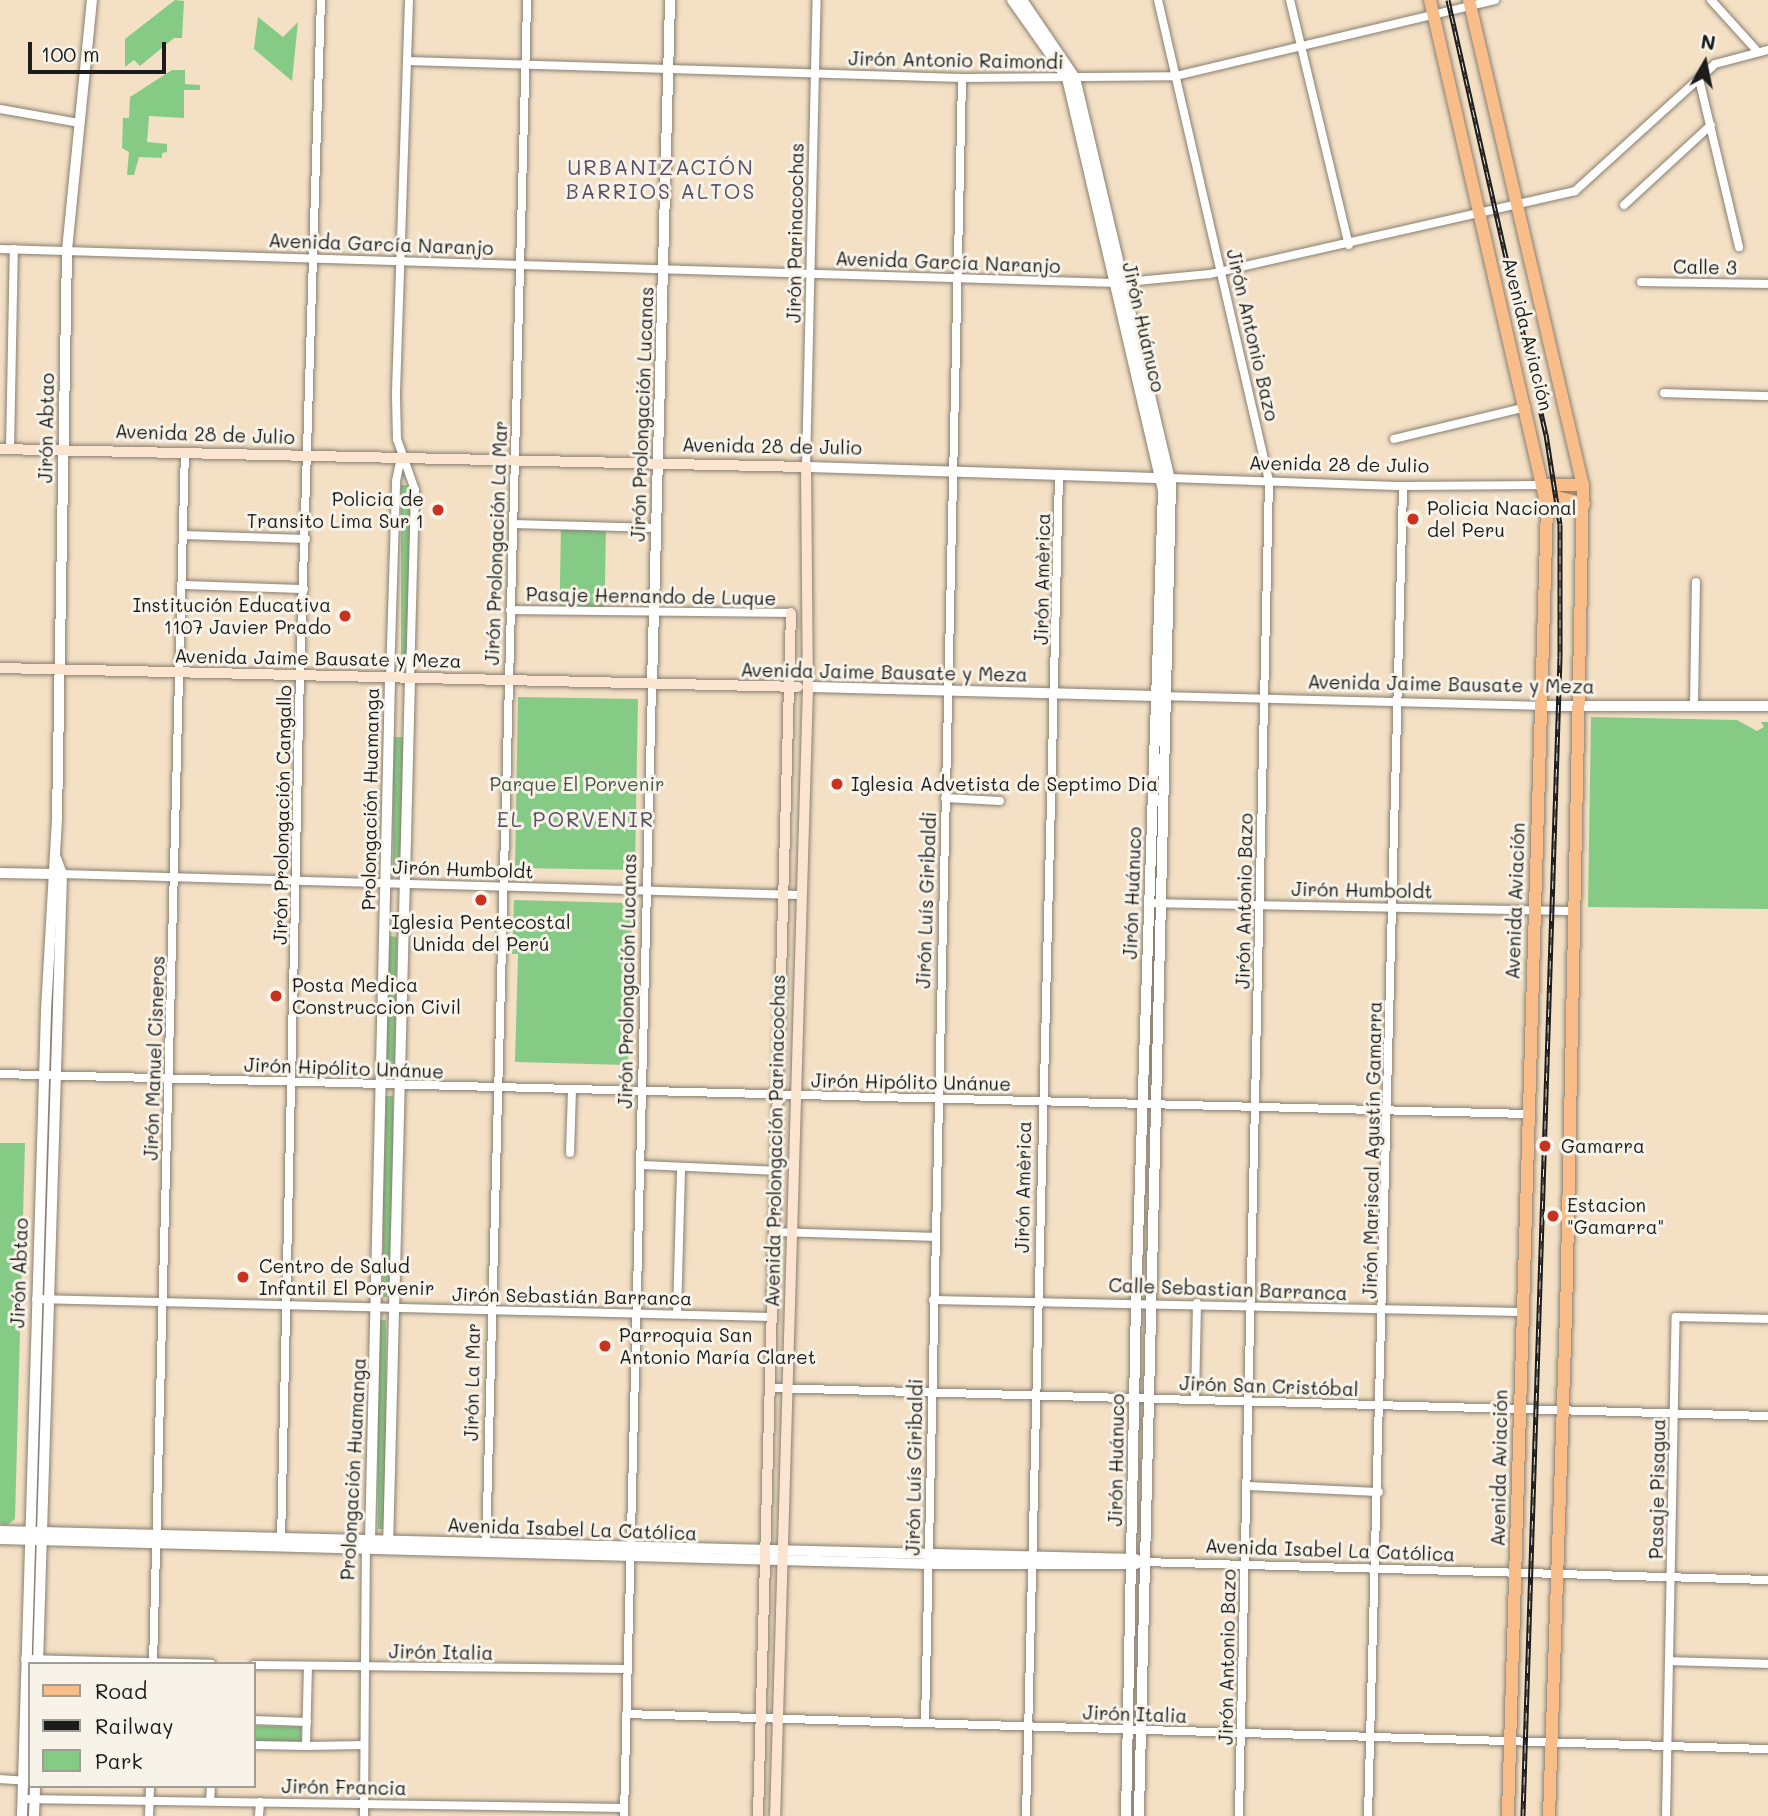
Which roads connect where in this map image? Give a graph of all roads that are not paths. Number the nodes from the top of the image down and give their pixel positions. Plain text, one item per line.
1 (92, 0) edge
2 (321, 0) edge
3 (409, 0) edge
4 (527, 0) edge
5 (670, 0) edge
6 (817, 0) edge
7 (1012, 0) edge
8 (1022, 0) edge
9 (1158, 0) edge
10 (1290, 0) edge
11 (1430, 0) edge
12 (1495, 0) edge
13 (1711, 0) edge
14 (1470, 3) edge
15 (1433, 16) junction
16 (1302, 49) junction
17 (1768, 50) edge
18 (1758, 52) junction
19 (407, 61) junction
20 (523, 65) junction
21 (668, 67) junction
22 (816, 73) junction
23 (1176, 76) junction
24 (962, 78) junction
25 (1071, 78) junction
26 (1699, 79) junction
27 (0, 109) edge
28 (79, 123) junction
29 (1711, 125) junction
30 (1518, 205) junction
31 (1624, 205) dead end
32 (1479, 213) junction
33 (1349, 245) junction
34 (1739, 247) dead end
35 (0, 249) edge
36 (14, 249) junction
37 (67, 250) junction
38 (312, 258) junction
39 (401, 260) junction
40 (519, 264) junction
41 (663, 269) junction
42 (1223, 272) junction
43 (810, 273) junction
44 (957, 276) junction
45 (1641, 282) dead end
46 (1120, 283) junction
47 (1768, 284) edge
48 (1664, 393) dead end
49 (1768, 396) edge
50 (1526, 407) junction
51 (1394, 439) dead end
52 (5, 449) edge
53 (64, 450) junction
54 (185, 453) junction
55 (309, 456) junction
56 (401, 457) junction
57 (515, 460) junction
58 (658, 463) junction
59 (806, 467) junction
60 (953, 472) junction
61 (1059, 475) junction
62 (1166, 478) junction
63 (1269, 481) junction
64 (1543, 485) junction
65 (1583, 485) junction
66 (1403, 486) junction
67 (1584, 504) junction
68 (513, 524) junction
69 (656, 528) junction
70 (183, 535) junction
71 (306, 539) junction
72 (1696, 582) dead end
73 (182, 585) junction
74 (304, 589) junction
75 (510, 610) junction
76 (654, 612) junction
77 (791, 613) joint
78 (0, 668) edge
79 (58, 669) junction
80 (180, 672) junction
81 (300, 675) junction
82 (390, 677) junction
83 (410, 678) junction
84 (508, 680) junction
85 (652, 684) junction
86 (791, 687) junction
87 (808, 687) junction
88 (946, 691) junction
89 (1055, 693) junction
90 (1160, 696) junction
91 (1264, 699) junction
92 (1400, 703) junction
93 (1579, 703) junction
94 (1694, 705) junction
95 (1542, 706) junction
96 (1768, 706) edge
97 (945, 798) junction
98 (1000, 801) dead end
99 (0, 873) edge
100 (56, 874) junction
101 (175, 879) junction
102 (297, 883) junction
103 (387, 885) junction
104 (404, 885) junction
105 (502, 888) junction
106 (647, 892) junction
107 (785, 895) junction
108 (799, 895) junction
109 (1149, 903) junction
110 (1160, 904) junction
111 (1260, 905) junction
112 (1394, 908) junction
113 (1533, 910) junction
114 (1574, 911) junction
115 (0, 1074) edge
116 (49, 1076) junction
117 (169, 1079) junction
118 (292, 1082) junction
119 (382, 1084) junction
120 (399, 1085) junction
121 (495, 1088) junction
122 (572, 1090) junction
123 (642, 1091) junction
124 (779, 1095) junction
125 (794, 1095) junction
126 (937, 1099) junction
127 (1041, 1102) junction
128 (1142, 1104) junction
129 (1154, 1105) junction
130 (1255, 1107) junction
131 (1389, 1111) junction
132 (1527, 1114) junction
133 (570, 1153) dead end
134 (640, 1165) junction
135 (681, 1167) junction
136 (776, 1171) junction
137 (775, 1232) junction
138 (790, 1233) junction
139 (934, 1237) junction
140 (36, 1299) junction
141 (48, 1299) junction
142 (933, 1300) junction
143 (1037, 1300) junction
144 (1136, 1301) junction
145 (1148, 1301) junction
146 (163, 1302) junction
147 (1197, 1303) junction
148 (285, 1305) junction
149 (1251, 1305) junction
150 (378, 1307) junction
151 (395, 1308) junction
152 (1384, 1309) junction
153 (489, 1310) junction
154 (1521, 1312) junction
155 (636, 1313) junction
156 (677, 1314) junction
157 (772, 1317) junction
158 (1768, 1319) edge
159 (770, 1388) junction
160 (786, 1388) junction
161 (931, 1392) junction
162 (1035, 1395) junction
163 (1135, 1398) junction
164 (1147, 1398) junction
165 (1195, 1399) junction
166 (1248, 1401) junction
167 (1381, 1405) junction
168 (1519, 1409) junction
169 (1562, 1410) junction
170 (1674, 1413) junction
171 (1768, 1416) edge
172 (1247, 1486) junction
173 (1379, 1492) junction
174 (0, 1531) edge
175 (28, 1536) junction
176 (42, 1536) junction
177 (0, 1539) edge
178 (157, 1539) junction
179 (281, 1543) junction
180 (367, 1545) junction
181 (388, 1546) junction
182 (486, 1548) junction
183 (630, 1552) junction
184 (765, 1556) junction
185 (781, 1556) junction
186 (928, 1560) junction
187 (1031, 1561) junction
188 (1132, 1561) junction
189 (1143, 1562) junction
190 (1245, 1566) junction
191 (1377, 1569) junction
192 (1516, 1573) junction
193 (1555, 1574) junction
194 (1671, 1577) junction
195 (1768, 1580) edge
196 (25, 1659) junction
197 (38, 1661) edge
198 (1669, 1661) junction
199 (96, 1662) edge
200 (153, 1662) edge
201 (1768, 1664) edge
202 (256, 1665) edge
203 (308, 1666) junction
204 (363, 1667) junction
205 (627, 1668) junction
206 (626, 1714) junction
207 (761, 1718) junction
208 (777, 1718) junction
209 (256, 1720) edge
210 (307, 1722) junction
211 (925, 1723) junction
212 (1028, 1727) junction
213 (1128, 1729) junction
214 (1141, 1729) junction
215 (1242, 1733) junction
216 (1373, 1738) junction
217 (1509, 1743) junction
218 (1552, 1743) junction
219 (256, 1745) edge
220 (364, 1745) junction
221 (306, 1746) junction
222 (1667, 1746) junction
223 (1768, 1749) edge
224 (0, 1779) edge
225 (26, 1781) edge
226 (35, 1788) edge
227 (150, 1788) edge
228 (211, 1788) edge
229 (22, 1798) junction
230 (34, 1799) junction
231 (149, 1800) junction
232 (210, 1801) junction
233 (260, 1802) junction
234 (364, 1804) junction
235 (624, 1812) edge
236 (1126, 1815) edge
237 (1139, 1815) edge
238 (22, 1816) edge
239 (34, 1816) edge
240 (149, 1816) edge
241 (259, 1816) edge
242 (364, 1816) edge
243 (758, 1816) edge
244 (775, 1816) edge
245 (1026, 1816) edge
246 (1239, 1816) edge
247 (1368, 1816) edge
248 (1508, 1816) edge
249 (1549, 1816) edge
250 (1666, 1816) edge

1 - 28 street, Jirón Abtao
2 - 38 street, Jirón Prolongación Cangallo
3 - 19 street
4 - 20 street, Jirón Prolongación La Mar
5 - 21 street, Jirón Prolongación Lucanas
6 - 22 street, Jirón Parinacochas
7 - 25 street, Jirón Huánuco
8 - 25 street, Jirón Huánuco
9 - 23 street, Jirón Antonio Bazo
10 - 16 street
11 - 15 main road, Avenida Aviación
12 - 14 street, Jirón Antonio Raimondi
13 - 18 street
14 - 15 street, Jirón Antonio Raimondi
14 - 30 main road, Avenida Aviación
15 - 16 street, Jirón Antonio Raimondi
15 - 32 main road, Avenida Aviación
16 - 23 street, Jirón Antonio Raimondi
16 - 33 street
17 - 18 street, Avenida García Naranjo
18 - 26 street, Avenida García Naranjo
19 - 20 street, Jirón Antonio Raimondi
19 - 39 street
20 - 21 street, Jirón Antonio Raimondi
20 - 40 street, Jirón Prolongación La Mar
21 - 22 street, Jirón Antonio Raimondi
21 - 41 street, Jirón Prolongación Lucanas
22 - 24 street, Jirón Antonio Raimondi
22 - 43 street, Jirón Parinacochas
23 - 25 street, Jirón Antonio Raimondi
23 - 42 street, Jirón Antonio Bazo
24 - 25 street, Jirón Antonio Raimondi
24 - 44 street, Jirón Luís Giribaldi
25 - 46 street, Jirón Huánuco
26 - 29 street
26 - 30 street, Avenida García Naranjo
27 - 28 street
28 - 37 street, Jirón Abtao
29 - 31 street
29 - 34 street
30 - 32 street, Avenida García Naranjo
30 - 65 main road, Avenida Aviación
32 - 33 street, Avenida García Naranjo
32 - 50 main road, Avenida Aviación
33 - 42 street, Avenida García Naranjo
35 - 36 street, Avenida García Naranjo
36 - 37 street, Avenida García Naranjo
36 - 52 street
37 - 38 street, Avenida García Naranjo
37 - 53 street, Jirón Abtao
38 - 39 street, Avenida García Naranjo
38 - 55 street, Jirón Prolongación Cangallo
39 - 40 street, Avenida García Naranjo
39 - 56 street
40 - 41 street, Avenida García Naranjo
40 - 57 street, Jirón Prolongación La Mar
41 - 43 street, Avenida García Naranjo
41 - 58 street, Jirón Prolongación Lucanas
42 - 46 street, Avenida García Naranjo
42 - 63 street, Jirón Antonio Bazo
43 - 44 street, Avenida García Naranjo
43 - 59 street, Jirón Parinacochas
44 - 46 street, Avenida García Naranjo
44 - 60 street, Jirón Luís Giribaldi
45 - 47 street, Calle 3
46 - 62 street, Jirón Huánuco
48 - 49 street
50 - 51 street
50 - 64 main road, Avenida Aviación
52 - 53 main road, Avenida 28 de Julio
53 - 54 main road, Avenida 28 de Julio
53 - 79 street, Jirón Abtao
54 - 55 main road, Avenida 28 de Julio
54 - 70 street, Jirón Manuel Cisneros
55 - 56 main road, Avenida 28 de Julio
55 - 71 street, Jirón Prolongación Cangallo
56 - 57 main road, Avenida 28 de Julio
56 - 82 street, Prolongación Huamanga
56 - 83 street, Prolongación Huamanga
57 - 58 main road, Avenida 28 de Julio
57 - 68 street, Jirón Prolongación La Mar
58 - 59 main road, Avenida 28 de Julio
58 - 69 street, Jirón Prolongación Lucanas
59 - 60 street, Avenida 28 de Julio
59 - 87 main road, Avenida Prolongación Parinacochas
60 - 61 street, Avenida 28 de Julio
60 - 88 street, Jirón Luís Giribaldi
61 - 62 street, Avenida 28 de Julio
61 - 89 street, Jirón Amèrica
62 - 63 street, Avenida 28 de Julio
62 - 90 street, Jirón Huánuco
63 - 66 street, Avenida 28 de Julio
63 - 91 street, Jirón Antonio Bazo
64 - 65 main road, Avenida 28 de Julio
64 - 66 street, Avenida 28 de Julio
64 - 67 main road, Avenida 28 de Julio
64 - 95 main road, Avenida Aviación
65 - 67 main road, Avenida Aviación
66 - 92 street, Jirón Mariscal Agustín Gamarra
67 - 93 main road, Avenida Aviación
68 - 69 street
68 - 75 street, Jirón Prolongación La Mar
69 - 76 street, Jirón Prolongación Lucanas
70 - 71 street
70 - 73 street, Jirón Manuel Cisneros
71 - 74 street, Jirón Prolongación Cangallo
72 - 94 street
73 - 74 street
73 - 80 street, Jirón Manuel Cisneros
74 - 81 street, Jirón Prolongación Cangallo
75 - 76 street, Pasaje Hernando de Luque
75 - 84 street, Jirón Prolongación La Mar
76 - 77 street, Pasaje Hernando de Luque
76 - 85 street, Jirón Prolongación Lucanas
77 - 86 main road, Avenida Prolongación Parinacochas
78 - 79 main road, Avenida Jaime Bausate y Meza
79 - 80 main road, Avenida Jaime Bausate y Meza
79 - 100 street, Jirón Abtao
80 - 81 main road, Avenida Jaime Bausate y Meza
80 - 101 street, Jirón Manuel Cisneros
81 - 82 main road, Avenida Jaime Bausate y Meza
81 - 102 street, Jirón Prolongación Cangallo
82 - 83 main road, Avenida Jaime Bausate y Meza
82 - 103 street, Prolongación Huamanga
83 - 84 main road, Avenida Jaime Bausate y Meza
83 - 104 street, Prolongación Huamanga
84 - 85 main road, Avenida Jaime Bausate y Meza
84 - 105 street, Jirón Prolongación La Mar
85 - 86 main road, Avenida Jaime Bausate y Meza
85 - 106 street, Jirón Prolongación Lucanas
86 - 87 main road, Avenida Jaime Bausate y Meza
86 - 107 main road, Avenida Prolongación Parinacochas
87 - 88 street, Avenida Jaime Bausate y Meza
87 - 108 main road, Avenida Prolongación Parinacochas
88 - 89 street, Avenida Jaime Bausate y Meza
88 - 97 street, Jirón Luís Giribaldi
89 - 90 street, Avenida Jaime Bausate y Meza
89 - 127 street, Jirón Amèrica
90 - 91 street, Avenida Jaime Bausate y Meza
90 - 109 street, Jirón Huánuco
90 - 110 street, Jirón Huánuco
91 - 92 street, Avenida Jaime Bausate y Meza
91 - 111 street, Jirón Antonio Bazo
92 - 95 street, Avenida Jaime Bausate y Meza
92 - 112 street, Jirón Mariscal Agustín Gamarra
93 - 94 street, Avenida Jaime Bausate y Meza
93 - 95 street, Avenida Jaime Bausate y Meza
93 - 114 main road, Avenida Aviación
94 - 96 street, Avenida Jaime Bausate y Meza
95 - 113 main road, Avenida Aviación
97 - 98 street
97 - 126 street, Jirón Luís Giribaldi
99 - 100 street, Jirón Humboldt
100 - 101 street, Jirón Humboldt
100 - 116 street, Jirón Abtao
101 - 102 street, Jirón Humboldt
101 - 117 street, Jirón Manuel Cisneros
102 - 103 street, Jirón Humboldt
102 - 118 street, Jirón Prolongación Cangallo
103 - 104 street, Jirón Humboldt
103 - 119 street, Prolongación Huamanga
104 - 105 street, Jirón Humboldt
104 - 120 street, Prolongación Huamanga
105 - 106 street, Jirón Humboldt
105 - 121 street, Jirón Prolongación La Mar
106 - 107 street, Jirón Humboldt
106 - 123 street, Jirón Prolongación Lucanas
107 - 108 street, Jirón Humboldt
107 - 124 main road, Avenida Prolongación Parinacochas
108 - 125 main road, Avenida Prolongación Parinacochas
109 - 110 street, Jirón Humboldt
109 - 128 street, Jirón Huánuco
110 - 111 street, Jirón Humboldt
110 - 129 street, Jirón Huánuco
111 - 112 street, Jirón Humboldt
111 - 130 street, Jirón Antonio Bazo
112 - 113 street, Jirón Humboldt
112 - 131 street, Jirón Mariscal Agustín Gamarra
113 - 114 street, Jirón Humboldt
113 - 132 main road, Avenida Aviación
114 - 169 main road, Avenida Aviación
115 - 116 street, Jirón Hipólito Unánue
116 - 117 street, Jirón Hipólito Unánue
116 - 140 street, Jirón Abtao
116 - 141 street, Jirón Abtao
117 - 118 street, Jirón Hipólito Unánue
117 - 146 street, Jirón Manuel Cisneros
118 - 119 street, Jirón Hipólito Unánue
118 - 148 street, Jirón Prolongación Cangallo
119 - 120 street, Jirón Hipólito Unánue
119 - 150 street, Prolongación Huamanga
120 - 121 street, Jirón Hipólito Unánue
120 - 151 street, Prolongación Huamanga
121 - 122 street, Jirón Hipólito Unánue
121 - 153 street, Jirón La Mar
122 - 123 street, Jirón Hipólito Unánue
122 - 133 street
123 - 124 street, Jirón Hipólito Unánue
123 - 134 street, Jirón Prolongación Lucanas
124 - 125 street, Jirón Hipólito Unánue
124 - 136 main road, Avenida Prolongación Parinacochas
125 - 126 street, Jirón Hipólito Unánue
125 - 138 main road, Avenida Prolongación Parinacochas
126 - 127 street, Jirón Hipólito Unánue
126 - 139 street, Jirón Luís Giribaldi
127 - 128 street, Jirón Hipólito Unánue
127 - 143 street, Jirón Amèrica
128 - 129 street, Jirón Hipólito Unánue
128 - 144 street, Jirón Huánuco
129 - 130 street, Jirón Hipólito Unánue
129 - 145 street, Jirón Huánuco
130 - 131 street, Jirón Hipólito Unánue
130 - 149 street, Jirón Antonio Bazo
131 - 132 street, Jirón Hipólito Unánue
131 - 152 street, Jirón Mariscal Agustín Gamarra
132 - 154 main road, Avenida Aviación
134 - 135 street
134 - 155 street, Jirón Prolongación Lucanas
135 - 136 street
135 - 156 street
136 - 137 main road, Avenida Prolongación Parinacochas
137 - 138 street
137 - 157 main road, Avenida Prolongación Parinacochas
138 - 139 street
138 - 160 main road, Avenida Prolongación Parinacochas
139 - 142 street, Jirón Luís Giribaldi
140 - 141 street, Jirón Sebastián Barranca
140 - 175 street, Jirón Abtao
141 - 146 street, Jirón Sebastián Barranca
141 - 176 street, Jirón Abtao
142 - 143 street, Calle Sebastian Barranca
142 - 161 street, Jirón Luís Giribaldi
143 - 144 street, Calle Sebastian Barranca
143 - 162 street, Jirón Amèrica
144 - 145 street, Calle Sebastian Barranca
144 - 163 street, Jirón Huánuco
145 - 147 street, Calle Sebastian Barranca
145 - 164 street, Jirón Huánuco
146 - 148 street, Jirón Sebastián Barranca
146 - 178 street, Jirón Manuel Cisneros
147 - 149 street, Calle Sebastian Barranca
147 - 165 street
148 - 150 street, Jirón Sebastián Barranca
148 - 179 street, Jirón Prolongación Cangallo
149 - 152 street, Calle Sebastian Barranca
149 - 166 street, Jirón Antonio Bazo
150 - 151 street, Jirón Sebastián Barranca
150 - 180 street, Prolongación Huamanga
151 - 153 street, Jirón Sebastián Barranca
151 - 181 street, Prolongación Huamanga
152 - 154 street, Calle Sebastian Barranca
152 - 167 street, Jirón Mariscal Agustín Gamarra
153 - 155 street, Jirón Sebastián Barranca
153 - 182 street, Jirón La Mar
154 - 168 main road, Avenida Aviación
155 - 156 street, Jirón Sebastián Barranca
155 - 183 street, Jirón Prolongación Lucanas
156 - 157 street, Jirón Sebastián Barranca
157 - 159 main road, Avenida Prolongación Parinacochas
158 - 170 street, Pasaje Pisagua
159 - 160 street, Jirón San Cristóbal
159 - 184 main road, Avenida Prolongación Parinacochas
160 - 161 street, Jirón San Cristóbal
160 - 185 main road, Avenida Prolongación Parinacochas
161 - 162 street, Jirón San Cristóbal
161 - 186 street, Jirón Luís Giribaldi
162 - 163 street, Jirón San Cristóbal
162 - 187 street, Jirón Amèrica
163 - 164 street, Jirón San Cristóbal
163 - 188 street, Jirón Huánuco
164 - 165 street, Jirón San Cristóbal
164 - 189 street, Jirón Huánuco
165 - 166 street, Jirón San Cristóbal
166 - 167 street, Jirón San Cristóbal
166 - 172 street, Jirón Antonio Bazo
167 - 168 street, Jirón San Cristóbal
167 - 173 street, Jirón Mariscal Agustín Gamarra
168 - 169 street, Jirón San Cristóbal
168 - 192 main road, Avenida Aviación
169 - 170 street, Jirón San Cristóbal
169 - 193 main road, Avenida Aviación
170 - 171 street, Jirón San Cristóbal
170 - 194 street, Pasaje Pisagua
172 - 173 street
172 - 190 street, Jirón Antonio Bazo
173 - 191 street, Jirón Mariscal Agustín Gamarra
174 - 175 street, Avenida Isabel La Católica
175 - 176 street, Avenida Isabel La Católica
175 - 177 street, Avenida Isabel La Católica
175 - 196 street, Jirón Abtao
176 - 178 street, Avenida Isabel La Católica
176 - 197 street, Jirón Abtao
178 - 179 street, Avenida Isabel La Católica
178 - 200 street, Jirón Manuel Cisneros
179 - 180 street, Avenida Isabel La Católica
180 - 181 street, Avenida Isabel La Católica
180 - 204 street, Prolongación Huamanga
181 - 182 street, Avenida Isabel La Católica
182 - 183 street, Avenida Isabel La Católica
183 - 184 street, Avenida Isabel La Católica
183 - 205 street, Jirón Prolongación Lucanas
184 - 185 street, Avenida Isabel La Católica
184 - 207 main road, Avenida Prolongación Parinacochas
185 - 186 street, Avenida Isabel La Católica
185 - 208 main road, Avenida Prolongación Parinacochas
186 - 187 street, Avenida Isabel La Católica
186 - 211 street, Jirón Luís Giribaldi
187 - 188 street, Avenida Isabel La Católica
187 - 212 street, Jirón Amèrica
188 - 189 street, Avenida Isabel La Católica
188 - 213 street, Jirón Huánuco
189 - 190 street, Avenida Isabel La Católica
189 - 214 street, Jirón Huánuco
190 - 191 street, Avenida Isabel La Católica
190 - 215 street, Jirón Antonio Bazo
191 - 192 street, Avenida Isabel La Católica
191 - 216 street, Jirón Mariscal Agustín Gamarra
192 - 193 street, Avenida Isabel La Católica
192 - 217 main road, Avenida Aviación
193 - 194 street, Avenida Isabel La Católica
193 - 218 main road, Avenida Aviación
194 - 195 street, Avenida Isabel La Católica
194 - 198 street, Pasaje Pisagua
196 - 197 street
196 - 225 street, Jirón Abtao
197 - 199 street
198 - 201 street
198 - 222 street, Pasaje Pisagua
202 - 203 street, Jirón Italia
203 - 204 street, Jirón Italia
203 - 210 street
204 - 205 street, Jirón Italia
204 - 220 street, Prolongación Huamanga
205 - 206 street, Jirón Prolongación Lucanas
206 - 207 street, Jirón Italia
206 - 235 street, Jirón Prolongación Lucanas
207 - 208 street, Jirón Italia
207 - 243 main road, Avenida Prolongación Parinacochas
208 - 211 street, Jirón Italia
208 - 244 main road, Avenida Prolongación Parinacochas
209 - 210 street
210 - 221 street
211 - 212 street, Jirón Italia
212 - 213 street, Jirón Italia
212 - 245 street, Jirón Amèrica
213 - 214 street, Jirón Italia
213 - 236 street, Jirón Huánuco
214 - 215 street, Jirón Italia
214 - 237 street, Jirón Huánuco
215 - 216 street, Jirón Italia
215 - 246 street, Jirón Antonio Bazo
216 - 217 street, Jirón Italia
216 - 247 street, Jirón Mariscal Agustín Gamarra
217 - 218 street, Jirón Italia
217 - 248 main road, Avenida Aviación
218 - 222 street, Jirón Italia
218 - 249 main road, Avenida Aviación
219 - 221 street
220 - 221 street
220 - 234 street, Prolongación Huamanga
222 - 223 street, Jirón Italia
222 - 250 street, Pasaje Pisagua
224 - 225 street
225 - 229 street, Jirón Abtao
226 - 230 street
227 - 231 street
228 - 232 street
229 - 230 street, Jirón Francia
229 - 238 street, Jirón Abtao
230 - 231 street, Jirón Francia
230 - 239 street
231 - 232 street, Jirón Francia
231 - 240 street
232 - 233 street, Jirón Francia
233 - 234 street, Jirón Francia
233 - 241 street
234 - 235 street, Jirón Francia
234 - 242 street, Prolongación Huamanga
236 - 237 street

